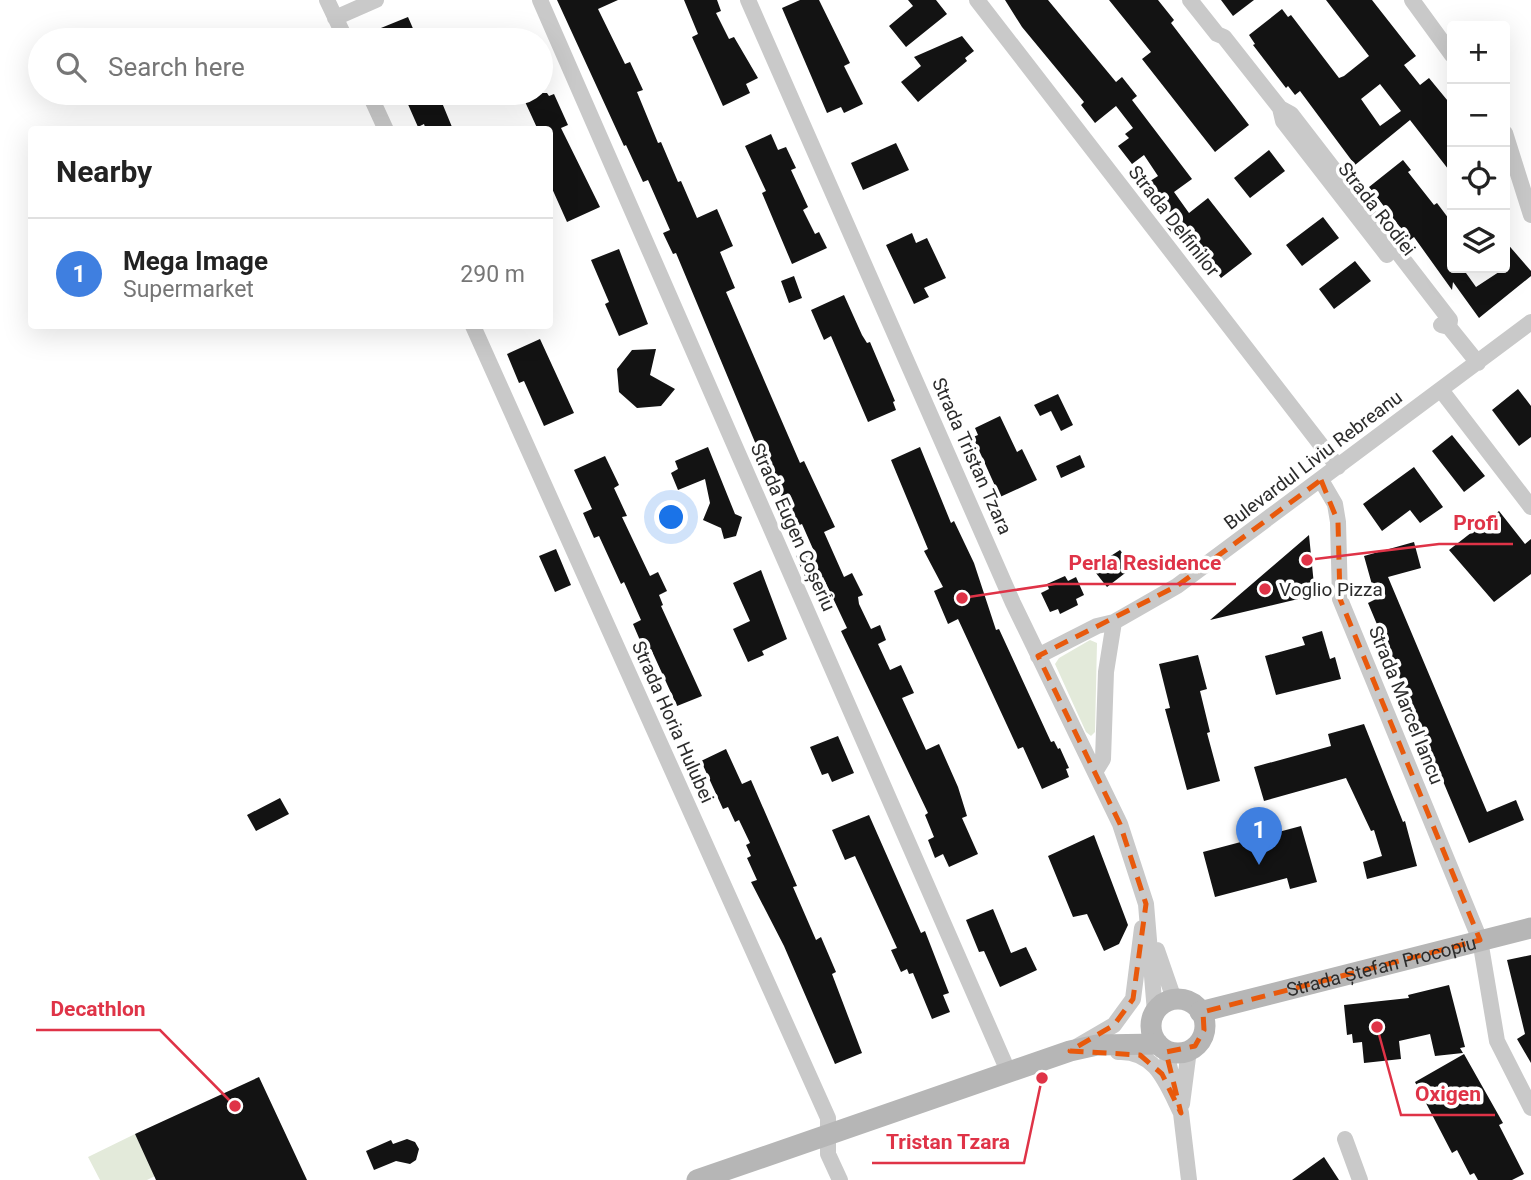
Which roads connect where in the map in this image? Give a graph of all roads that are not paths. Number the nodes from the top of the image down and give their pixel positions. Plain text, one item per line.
1 (327, 0) edge
2 (376, 0) edge
3 (540, 0) edge
4 (748, 0) edge
5 (977, 0) edge
6 (1190, 0) edge
7 (1203, 0) edge
8 (1412, 0) edge
9 (335, 18) junction
10 (340, 28) edge
11 (552, 28) edge
12 (553, 30) edge
13 (1224, 37) junction
14 (1447, 48) edge
15 (375, 105) edge
16 (384, 126) edge
17 (1509, 147) edge
18 (1531, 215) edge
19 (1531, 323) edge
20 (474, 329) edge
21 (1478, 363) junction
22 (1441, 390) junction
23 (1338, 467) junction
24 (1321, 480) junction
25 (1531, 507) edge
26 (1114, 622) junction
27 (1038, 656) junction
28 (1095, 772) junction
29 (1146, 904) junction
30 (1531, 928) edge
31 (1150, 931) junction
32 (1480, 940) junction
33 (1174, 999) junction
34 (1153, 1016) junction
35 (1202, 1021) junction
36 (1097, 1045) junction
37 (1162, 1047) junction
38 (1189, 1050) junction
39 (1070, 1051) junction
40 (1008, 1071) junction
41 (1531, 1108) edge
42 (1181, 1114) junction
43 (829, 1137) junction
44 (1345, 1139) dead end
45 (697, 1180) edge
46 (840, 1180) edge
47 (1189, 1180) edge
48 (1360, 1180) edge

1 - 9 street
2 - 9 street
3 - 11 street, Strada Eugen Coșeriu
4 - 27 street, Strada Tristan Tzara
5 - 23 street, Strada Delfinilor
6 - 13 street, Strada Rodiei
7 - 13 street, Strada Rodiei
8 - 14 street
9 - 10 street
12 - 40 street, Strada Eugen Coșeriu
13 - 21 street, Strada Rodiei
15 - 16 street
17 - 18 street
19 - 21 street, Bulevardul Liviu Rebreanu
20 - 43 street, Strada Horia Hulubei
21 - 22 street, Bulevardul Liviu Rebreanu
22 - 23 street, Bulevardul Liviu Rebreanu
22 - 25 street
23 - 24 street, Bulevardul Liviu Rebreanu
24 - 26 street, Bulevardul Liviu Rebreanu
24 - 32 street, Strada Marcel Iancu
26 - 27 street, Bulevardul Liviu Rebreanu
26 - 28 street
27 - 28 street, Strada Tristan Tzara
28 - 29 street, Strada Tristan Tzara
29 - 31 street, Strada Tristan Tzara
29 - 39 street
30 - 32 street, Strada Ștefan Procopiu
31 - 33 street, Strada Tristan Tzara
31 - 34 street, Strada Tristan Tzara
32 - 35 street, Strada Ștefan Procopiu
32 - 41 street, Strada Marcel Iancu
33 - 34 street
33 - 35 street
34 - 36 street
34 - 37 street
35 - 38 street
36 - 37 street
36 - 39 street
37 - 38 street
37 - 42 street
38 - 42 street
39 - 40 street
39 - 42 street
40 - 43 street
42 - 47 street
43 - 45 street
43 - 46 street, Strada Horia Hulubei
44 - 48 street

